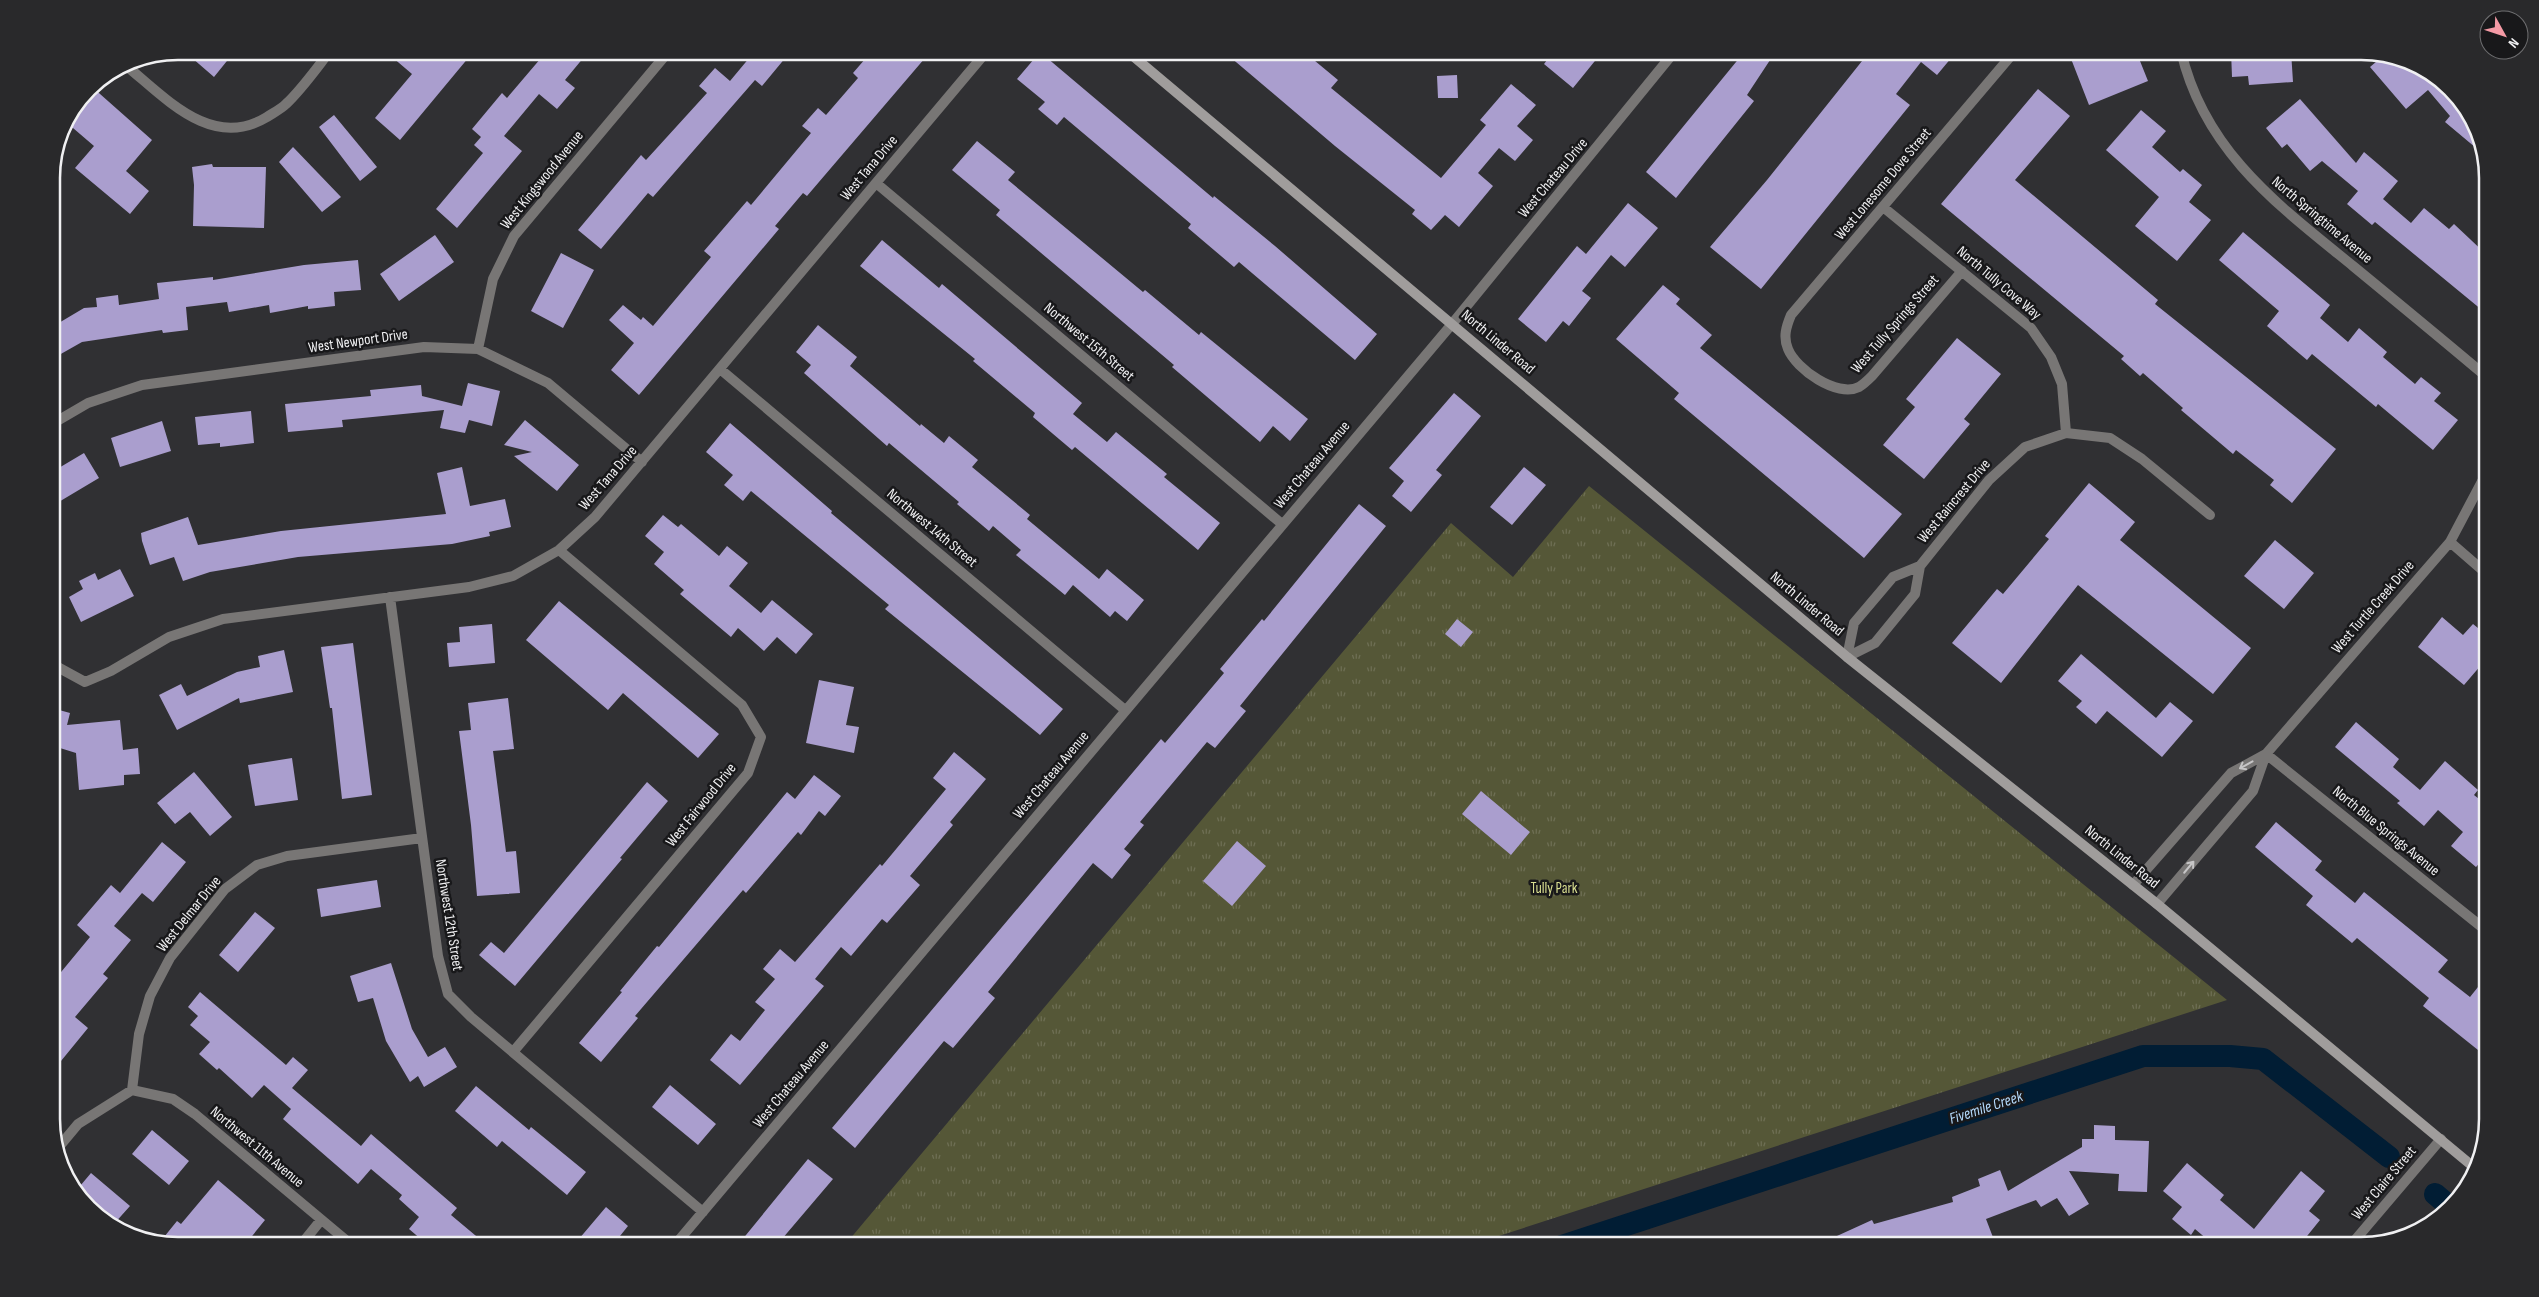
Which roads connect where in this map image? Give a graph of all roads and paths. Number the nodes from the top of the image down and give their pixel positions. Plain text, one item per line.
1 (322, 60) edge
2 (662, 60) edge
3 (979, 60) edge
4 (1138, 60) edge
5 (1668, 60) edge
6 (2007, 60) edge
7 (2184, 60) edge
8 (131, 70) edge
9 (876, 183) junction
10 (1883, 207) junction
11 (1962, 271) junction
12 (1452, 324) junction
13 (478, 349) junction
14 (720, 369) junction
15 (2479, 371) edge
16 (1847, 389) joint
17 (60, 419) edge
18 (2066, 433) junction
19 (642, 462) junction
20 (2479, 487) edge
21 (2210, 515) dead end
22 (1282, 524) junction
23 (2450, 542) junction
24 (559, 550) junction
25 (1920, 566) junction
26 (2479, 567) edge
27 (390, 597) junction
28 (1848, 657) junction
29 (60, 668) edge
30 (1126, 710) junction
31 (2266, 754) junction
32 (422, 838) junction
33 (2133, 885) junction
34 (2157, 904) junction
35 (2479, 925) edge
36 (513, 1052) junction
37 (132, 1090) junction
38 (2440, 1139) junction
39 (62, 1143) edge
40 (2470, 1164) edge
41 (703, 1212) junction
42 (321, 1220) junction
43 (307, 1237) edge
44 (342, 1237) edge
45 (682, 1237) edge
46 (2358, 1237) edge

1 - 8 street
2 - 13 street, West Kingswood Avenue
3 - 9 street, West Tana Drive
4 - 12 main road, North Linder Road
5 - 12 street, West Chateau Drive
6 - 10 street, West Lonesome Dove Street
7 - 15 street, North Springtime Avenue
9 - 14 street, West Tana Drive
9 - 22 street, Northwest 15th Street
10 - 11 street, North Tully Cove Way
10 - 16 street, West Lonesome Dove Street
11 - 16 street, West Tully Springs Street
11 - 18 street, North Tully Cove Way
12 - 22 street, West Chateau Avenue
12 - 28 main road, North Linder Road
13 - 17 street, West Newport Drive
13 - 19 street, West Newport Drive
14 - 19 street, West Tana Drive
14 - 30 street, Northwest 14th Street
18 - 21 street
18 - 25 street, West Raincrest Drive
19 - 24 street, West Tana Drive
20 - 23 street, West Turtle Creek Drive
22 - 30 street, West Chateau Avenue
23 - 26 street
23 - 31 street, West Turtle Creek Drive
24 - 27 street, West Tana Drive
24 - 36 street, West Fairwood Drive
25 - 28 street, West Raincrest Drive
25 - 28 street, West Raincrest Drive
27 - 29 street, West Tana Drive
27 - 32 street, Northwest 12th Street
28 - 33 main road, North Linder Road
30 - 41 street, West Chateau Avenue
31 -> 33 street, West Turtle Creek Drive
34 -> 31 street, West Turtle Creek Drive
31 - 35 street, North Blue Springs Avenue
32 - 36 street, Northwest 12th Street
32 - 37 street, West Delmar Drive
33 - 34 main road, North Linder Road
34 - 38 main road, North Linder Road
36 - 41 street, Northwest 12th Street
37 - 39 street
37 - 42 street, Northwest 11th Avenue
38 - 40 main road, North Linder Road
38 - 46 street, West Claire Street
41 - 45 street, West Chateau Avenue
42 - 43 street
42 - 44 street, Northwest 11th Avenue

